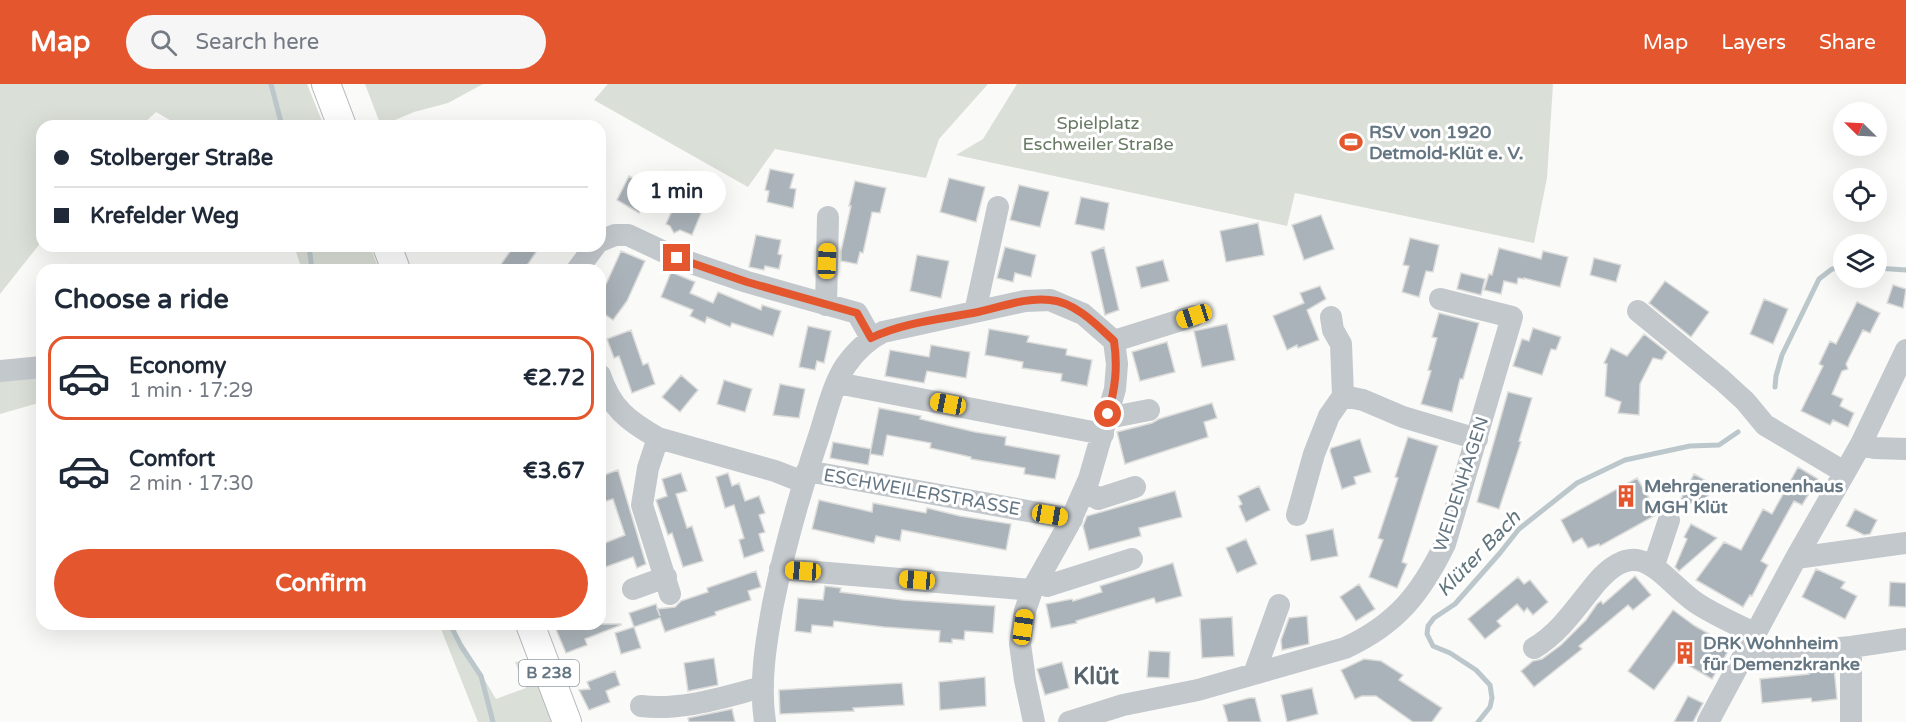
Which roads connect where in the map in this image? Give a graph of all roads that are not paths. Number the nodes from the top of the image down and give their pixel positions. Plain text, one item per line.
1 (326, 84) edge
2 (340, 120) edge
3 (998, 207) dead end
4 (828, 217) dead end
5 (606, 239) edge
6 (1440, 299) dead end
7 (826, 305) junction
8 (1638, 311) dead end
9 (975, 312) junction
10 (1194, 316) dead end
11 (1331, 317) dead end
12 (871, 338) junction
13 (1114, 341) junction
14 (1906, 350) edge
15 (36, 368) edge
16 (0, 372) edge
17 (837, 383) junction
18 (606, 390) edge
19 (1343, 396) junction
20 (1149, 410) dead end
21 (1106, 424) junction
22 (658, 438) junction
23 (1477, 439) junction
24 (1861, 444) junction
25 (1906, 449) edge
26 (1844, 472) junction
27 (805, 477) junction
28 (1135, 487) dead end
29 (1085, 489) junction
30 (1297, 515) dead end
31 (1071, 519) junction
32 (1669, 520) dead end
33 (1906, 543) edge
34 (1796, 558) junction
35 (1132, 559) dead end
36 (1654, 565) junction
37 (780, 569) junction
38 (1034, 585) junction
39 (633, 589) dead end
40 (1280, 605) dead end
41 (533, 630) edge
42 (1756, 634) junction
43 (1906, 639) edge
44 (1851, 647) junction
45 (1534, 648) dead end
46 (1744, 657) junction
47 (1254, 674) junction
48 (763, 687) junction
49 (641, 706) dead end
50 (1126, 713) edge
51 (567, 722) edge
52 (765, 722) edge
53 (1034, 722) edge
54 (1068, 722) edge
55 (1708, 722) edge
56 (1851, 722) edge

1 - 2 main road
3 - 9 street
4 - 7 street
5 - 7 street
6 - 23 street, WEIDENHAGEN
7 - 12 street
8 - 26 street
9 - 12 street, ESCHWEILERSTRASSE
9 - 13 street, ESCHWEILERSTRASSE
10 - 13 street
11 - 19 street
12 - 17 street, ESCHWEILERSTRASSE
13 - 21 street
14 - 24 street
15 - 16 street
17 - 21 street
17 - 27 street, ESCHWEILERSTRASSE
18 - 22 street
19 - 23 street
19 - 30 street
20 - 21 street
21 - 29 street
22 - 27 street
22 - 39 street
23 - 47 street, WEIDENHAGEN
24 - 25 street
24 - 26 street
26 - 34 street
27 - 31 street, ESCHWEILERSTRASSE
27 - 37 street, ESCHWEILERSTRASSE
28 - 29 street
29 - 31 street
31 - 38 street
32 - 36 street
33 - 34 street
34 - 42 street
35 - 38 street
36 - 42 street
36 - 45 street
37 - 38 street
37 - 48 street, ESCHWEILERSTRASSE
38 - 53 street
40 - 47 street
41 - 51 main road, B 238
42 - 46 street
43 - 44 street
44 - 46 street
44 - 56 street
46 - 55 street
47 - 50 street, WEIDENHAGEN
48 - 49 street
48 - 52 street, ESCHWEILERSTRASSE
50 - 54 street, WEIDENHAGEN

